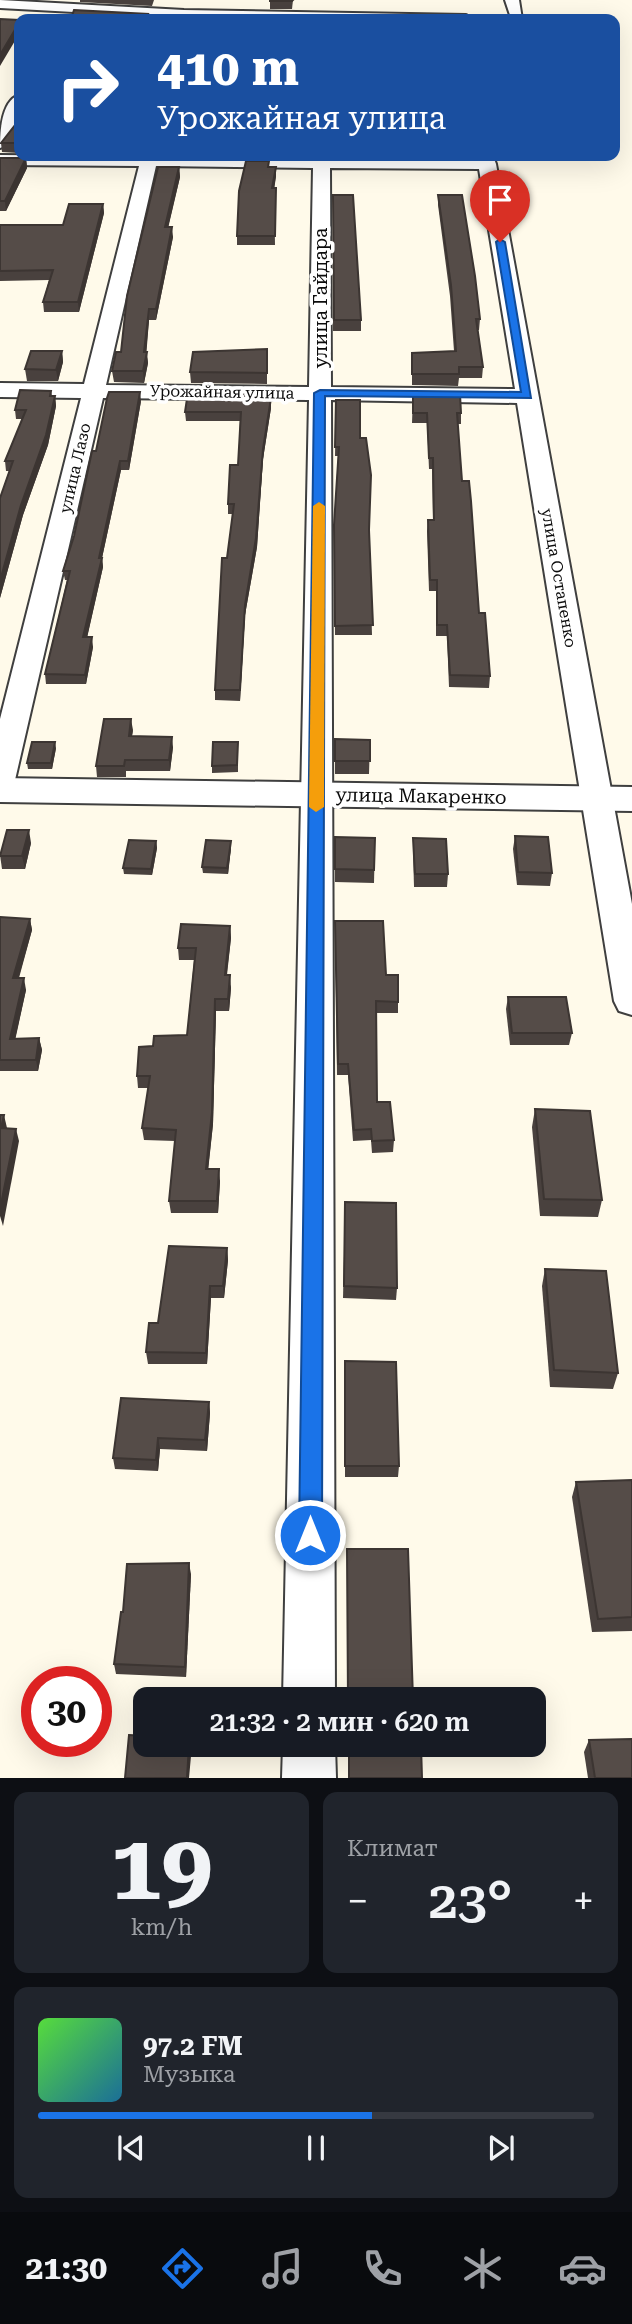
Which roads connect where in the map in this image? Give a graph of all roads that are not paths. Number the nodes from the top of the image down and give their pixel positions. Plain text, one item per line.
1 (0, 4) edge
2 (184, 11) edge
3 (59, 13) edge
4 (244, 14) edge
5 (14, 111) edge
6 (0, 143) edge
7 (149, 161) edge
8 (322, 161) edge
9 (486, 161) edge
10 (0, 390) edge
11 (93, 391) junction
12 (320, 393) junction
13 (527, 396) junction
14 (0, 780) edge
15 (0, 790) edge
16 (316, 795) junction
17 (614, 798) edge
18 (632, 1001) edge
19 (309, 1687) edge
20 (309, 1757) edge
21 (309, 1778) edge

1 - 3 street
2 - 3 street
2 - 4 street
5 - 6 street
7 - 11 street, улица Лазо
8 - 12 street, улица Гайдара
9 - 13 street, улица Остапенко
10 - 11 street, Урожайная улица
11 - 12 street, Урожайная улица
11 - 14 street, улица Лазо
12 - 13 street, Урожайная улица
12 - 16 street, улица Гайдара
13 - 17 street, улица Остапенко
15 - 16 street, улица Макаренко
16 - 17 street, улица Макаренко
16 - 19 street, улица Гайдара
17 - 18 street, улица Остапенко
20 - 21 street

